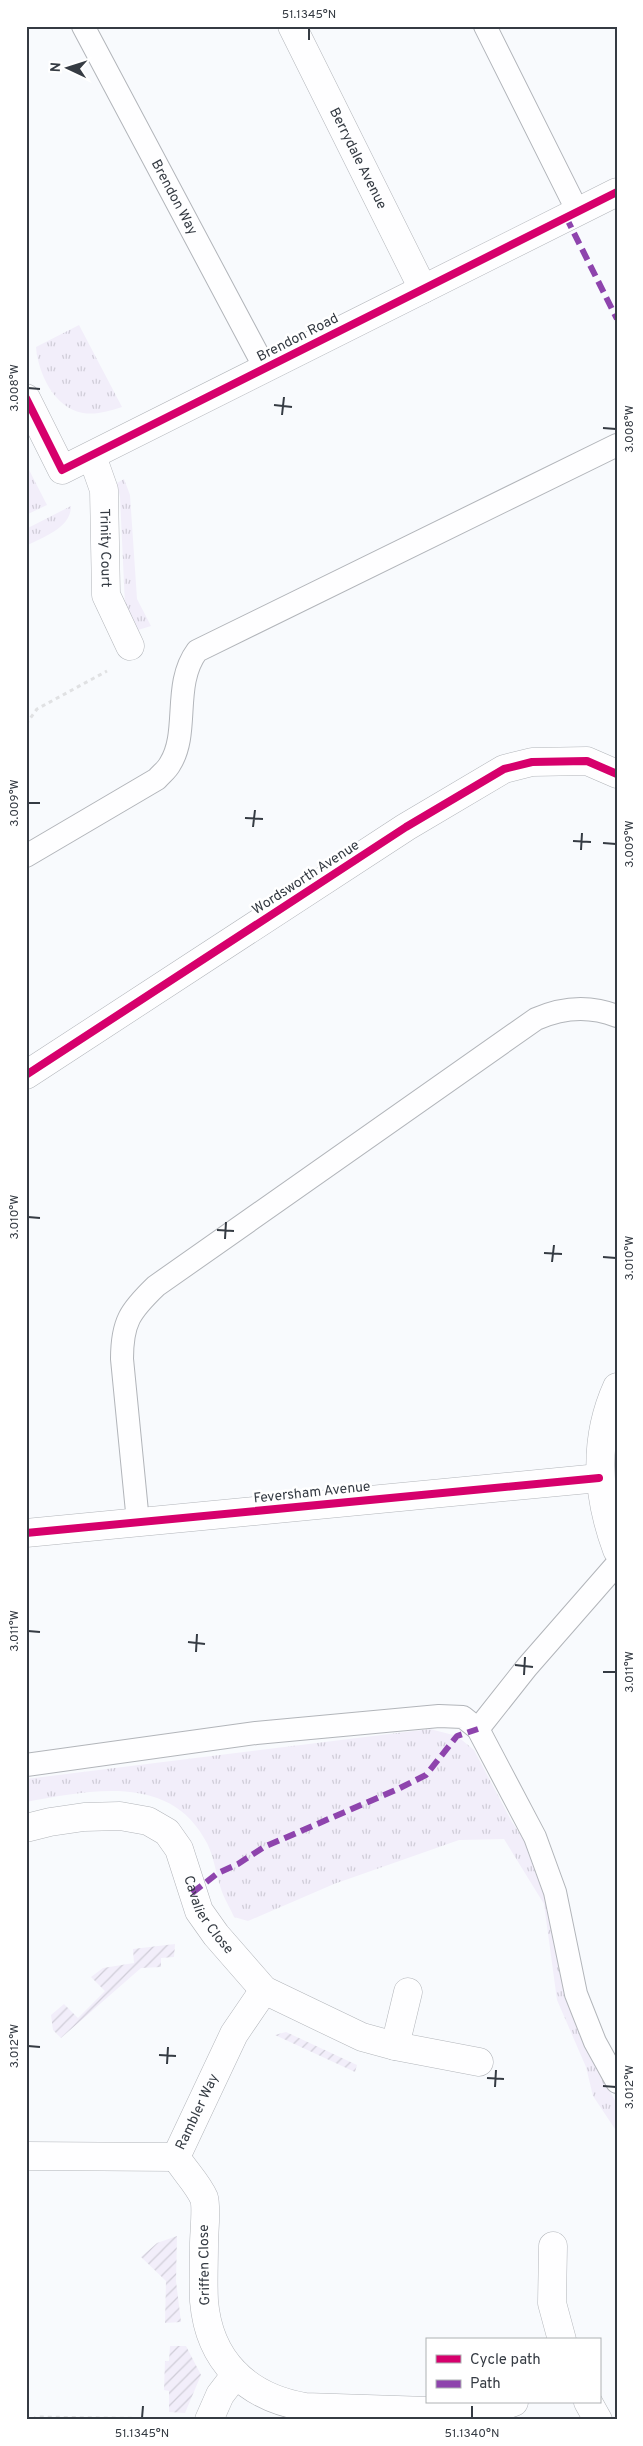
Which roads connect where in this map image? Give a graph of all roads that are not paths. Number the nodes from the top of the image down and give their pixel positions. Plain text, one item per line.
1 (83, 26) edge
2 (292, 26) edge
3 (485, 26) edge
4 (617, 192) edge
5 (578, 212) junction
6 (424, 289) junction
7 (265, 368) junction
8 (26, 398) edge
9 (617, 445) edge
10 (92, 456) junction
11 (130, 646) road end
12 (617, 774) edge
13 (26, 856) edge
14 (617, 1016) edge
15 (26, 1075) edge
16 (617, 1387) edge
17 (599, 1478) junction
18 (138, 1522) junction
19 (26, 1533) edge
20 (617, 1550) edge
21 (617, 1564) edge
22 (478, 1729) junction
23 (26, 1765) edge
24 (26, 1828) edge
25 (264, 1990) junction
26 (408, 1992) dead end
27 (395, 2046) junction
28 (479, 2062) dead end
29 (617, 2082) edge
30 (26, 2156) edge
31 (176, 2157) junction
32 (553, 2246) dead end
33 (561, 2338) edge
34 (236, 2374) junction
35 (508, 2404) edge
36 (589, 2404) edge
37 (209, 2420) edge
38 (598, 2420) edge

1 - 7 lane, Brendon Way
2 - 6 street, Berrydale Avenue
3 - 5 lane
4 - 5 street, Brendon Road
5 - 6 street, Brendon Road
6 - 7 street, Brendon Road
7 - 10 street, Brendon Road
8 - 10 street, Brendon Road
9 - 13 lane
10 - 11 street, Trinity Court
12 - 15 street, Wordsworth Avenue
14 - 18 lane
16 - 17 street
17 - 18 street, Feversham Avenue
17 - 20 street
18 - 19 street, Feversham Avenue
21 - 22 lane
22 - 23 lane
22 - 29 lane
24 - 25 street, Cavalier Close
25 - 27 street, Cavalier Close
25 - 31 street, Rambler Way
26 - 27 street
27 - 28 street, Cavalier Close
30 - 31 street, Rambler Way
31 - 34 street, Griffen Close
32 - 33 street
34 - 35 street, Griffen Close
34 - 37 street
36 - 38 street

